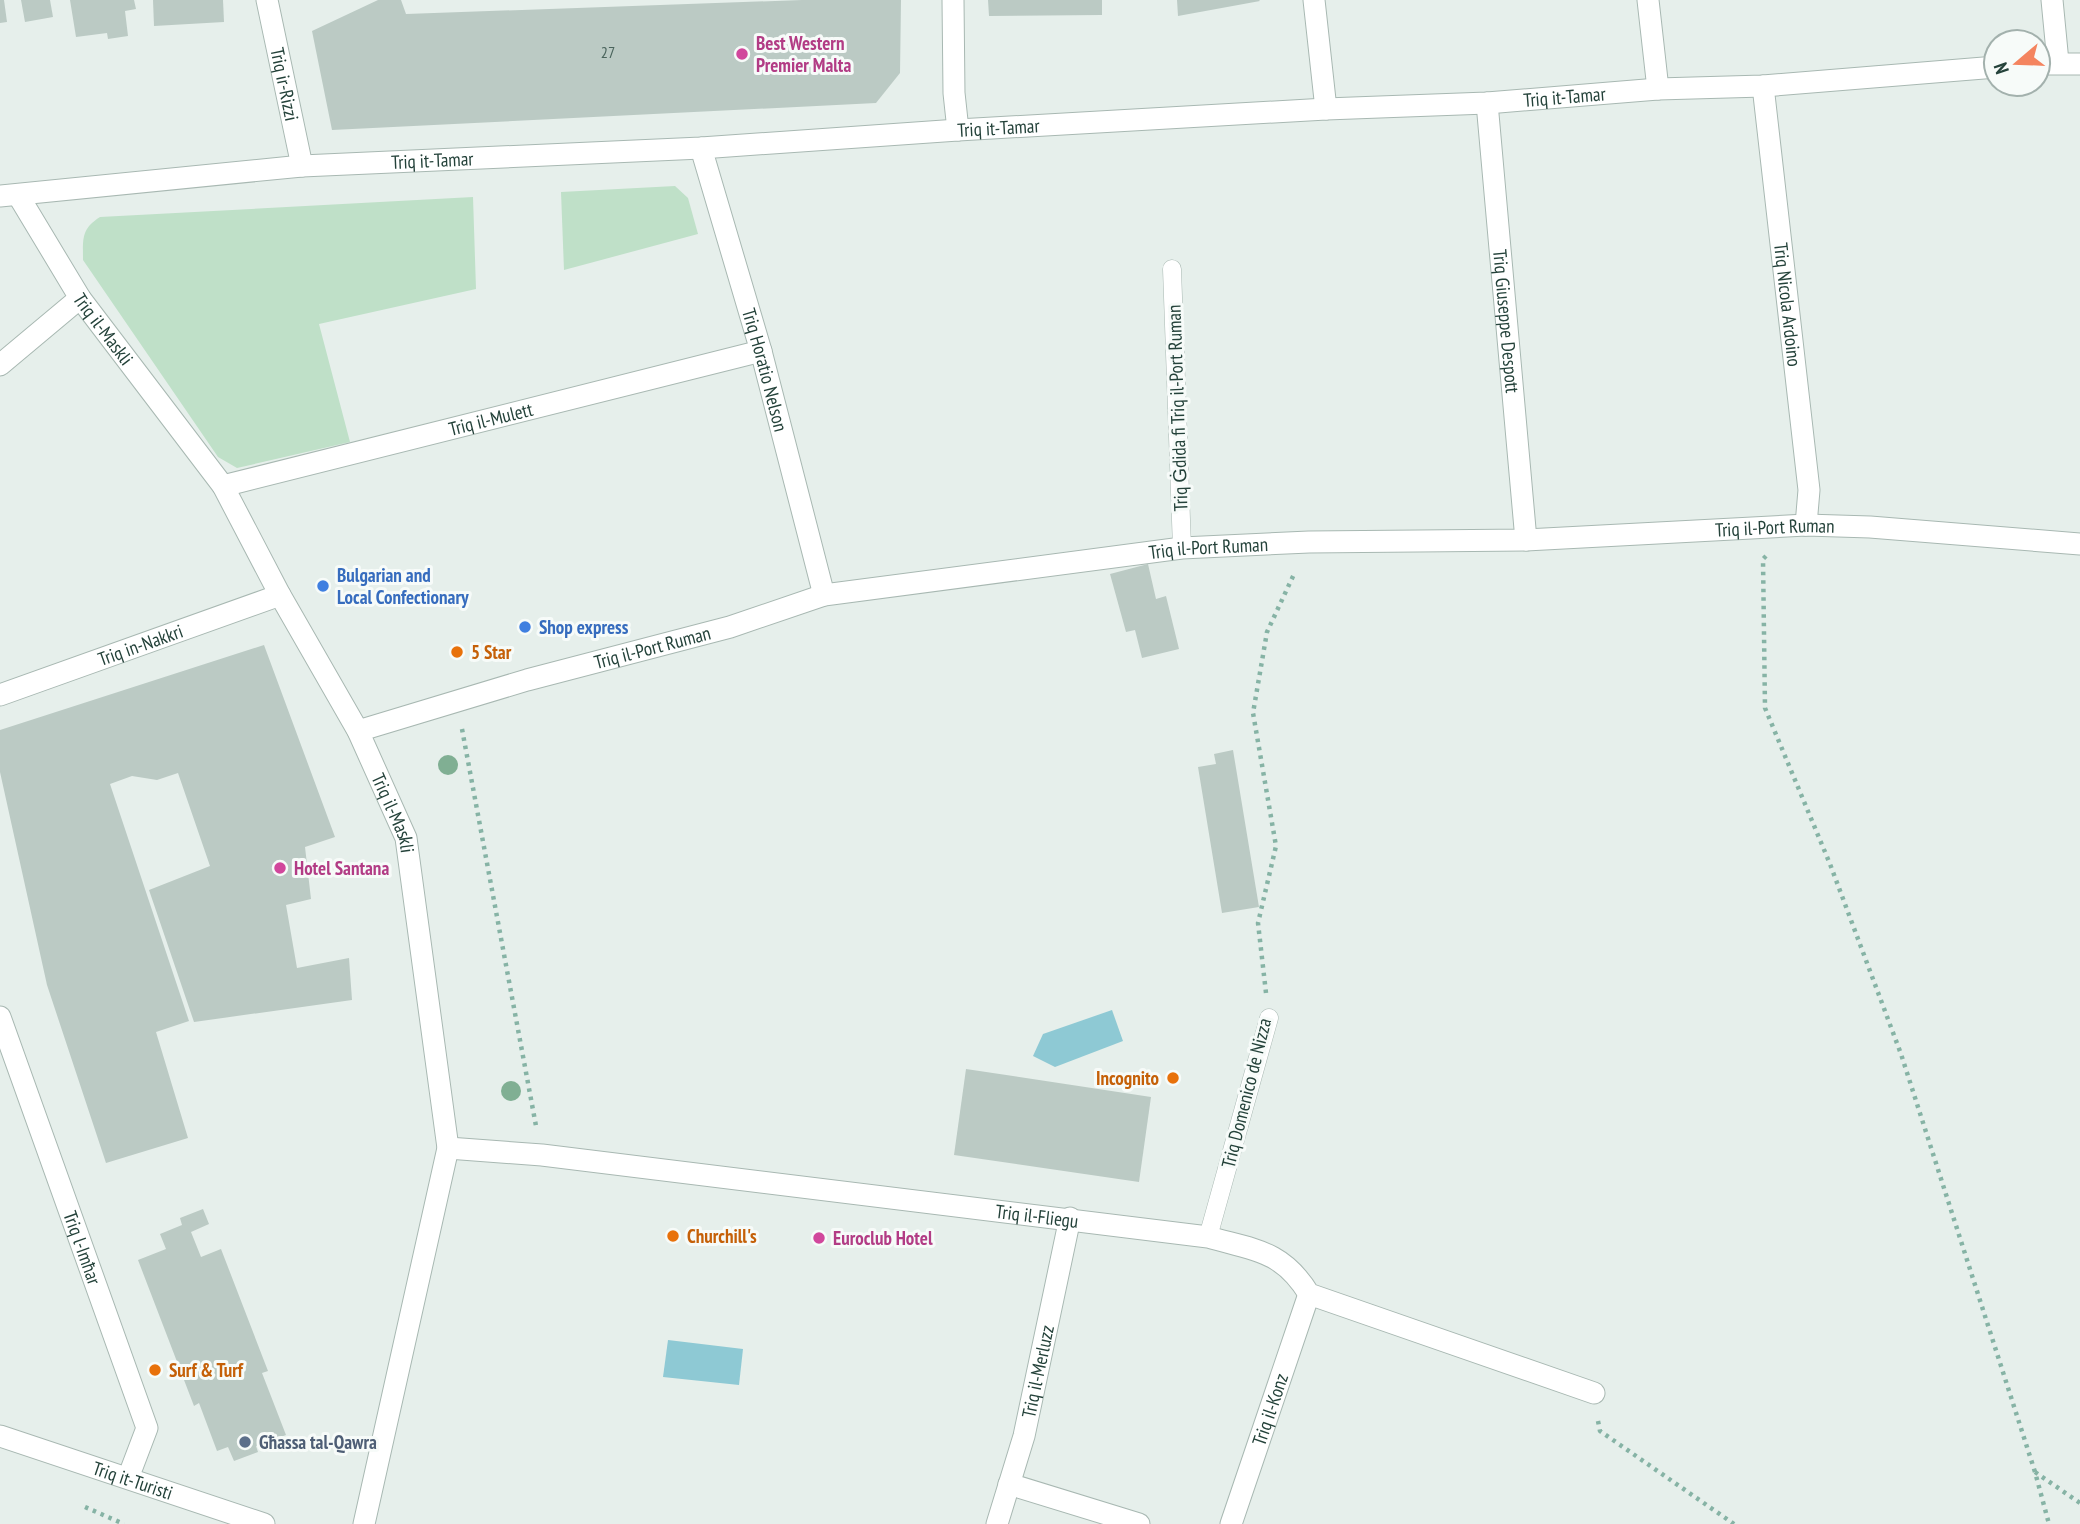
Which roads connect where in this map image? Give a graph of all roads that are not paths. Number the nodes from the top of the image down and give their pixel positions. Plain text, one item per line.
1 (267, 0) edge
2 (953, 0) edge
3 (1314, 0) edge
4 (1648, 0) edge
5 (2052, 0) edge
6 (2050, 28) edge
7 (2052, 63) edge
8 (2080, 64) edge
9 (1982, 68) edge
10 (1763, 86) junction
11 (1658, 89) junction
12 (1487, 103) junction
13 (1326, 110) junction
14 (958, 130) junction
15 (701, 148) junction
16 (302, 166) junction
17 (9, 195) edge
18 (1172, 269) dead end
19 (80, 298) junction
20 (761, 351) junction
21 (0, 365) edge
22 (223, 486) junction
23 (1805, 526) junction
24 (1526, 540) junction
25 (2080, 544) edge
26 (1182, 548) junction
27 (280, 595) junction
28 (824, 595) junction
29 (0, 695) edge
30 (358, 731) junction
31 (0, 1017) edge
32 (1269, 1018) road end
33 (448, 1148) junction
34 (1070, 1218) junction
35 (1208, 1237) junction
36 (1309, 1294) junction
37 (1594, 1393) road end
38 (0, 1436) edge
39 (128, 1478) junction
40 (1009, 1484) junction
41 (255, 1523) edge
42 (364, 1524) edge
43 (997, 1524) edge
44 (1139, 1524) edge
45 (1231, 1524) edge

1 - 16 street, Triq ir-Rizzi
2 - 14 street
3 - 13 street
4 - 11 street
5 - 6 street
7 - 8 street
9 - 10 street, Triq it-Tamar
10 - 11 street, Triq it-Tamar
10 - 23 street, Triq Nicola Ardoino
11 - 12 street, Triq it-Tamar
12 - 13 street, Triq it-Tamar
12 - 24 street, Triq Giuseppe Despott
13 - 14 street, Triq it-Tamar
14 - 15 street, Triq it-Tamar
15 - 16 street, Triq it-Tamar
15 - 20 street, Triq Horatio Nelson
16 - 17 street, Triq it-Tamar
17 - 19 street, Triq il-Maskli
18 - 26 lane, Triq Ġdida fi Triq il-Port Ruman
19 - 21 street
19 - 22 street, Triq il-Maskli
20 - 22 street, Triq il-Mulett
20 - 28 street, Triq Horatio Nelson
22 - 27 street, Triq il-Maskli
23 - 24 street, Triq il-Port Ruman
23 - 25 street, Triq il-Port Ruman
24 - 26 street, Triq il-Port Ruman
26 - 28 street, Triq il-Port Ruman
27 - 29 street, Triq in-Nakkri
27 - 30 street, Triq il-Maskli
28 - 30 street, Triq il-Port Ruman
30 - 33 street, Triq il-Maskli
31 - 39 street, Triq l-Imħar
32 - 35 lane, Triq Domenico de Nizza
33 - 34 street, Triq il-Fliegu
33 - 42 street, Triq il-Maskli
34 - 35 street, Triq il-Fliegu
34 - 40 street, Triq il-Merluzz
35 - 36 street, Triq il-Fliegu
36 - 37 street
36 - 45 street, Triq il-Konz
38 - 39 street, Triq it-Turisti
39 - 41 street, Triq it-Turisti
40 - 43 street, Triq il-Merluzz
40 - 44 street

